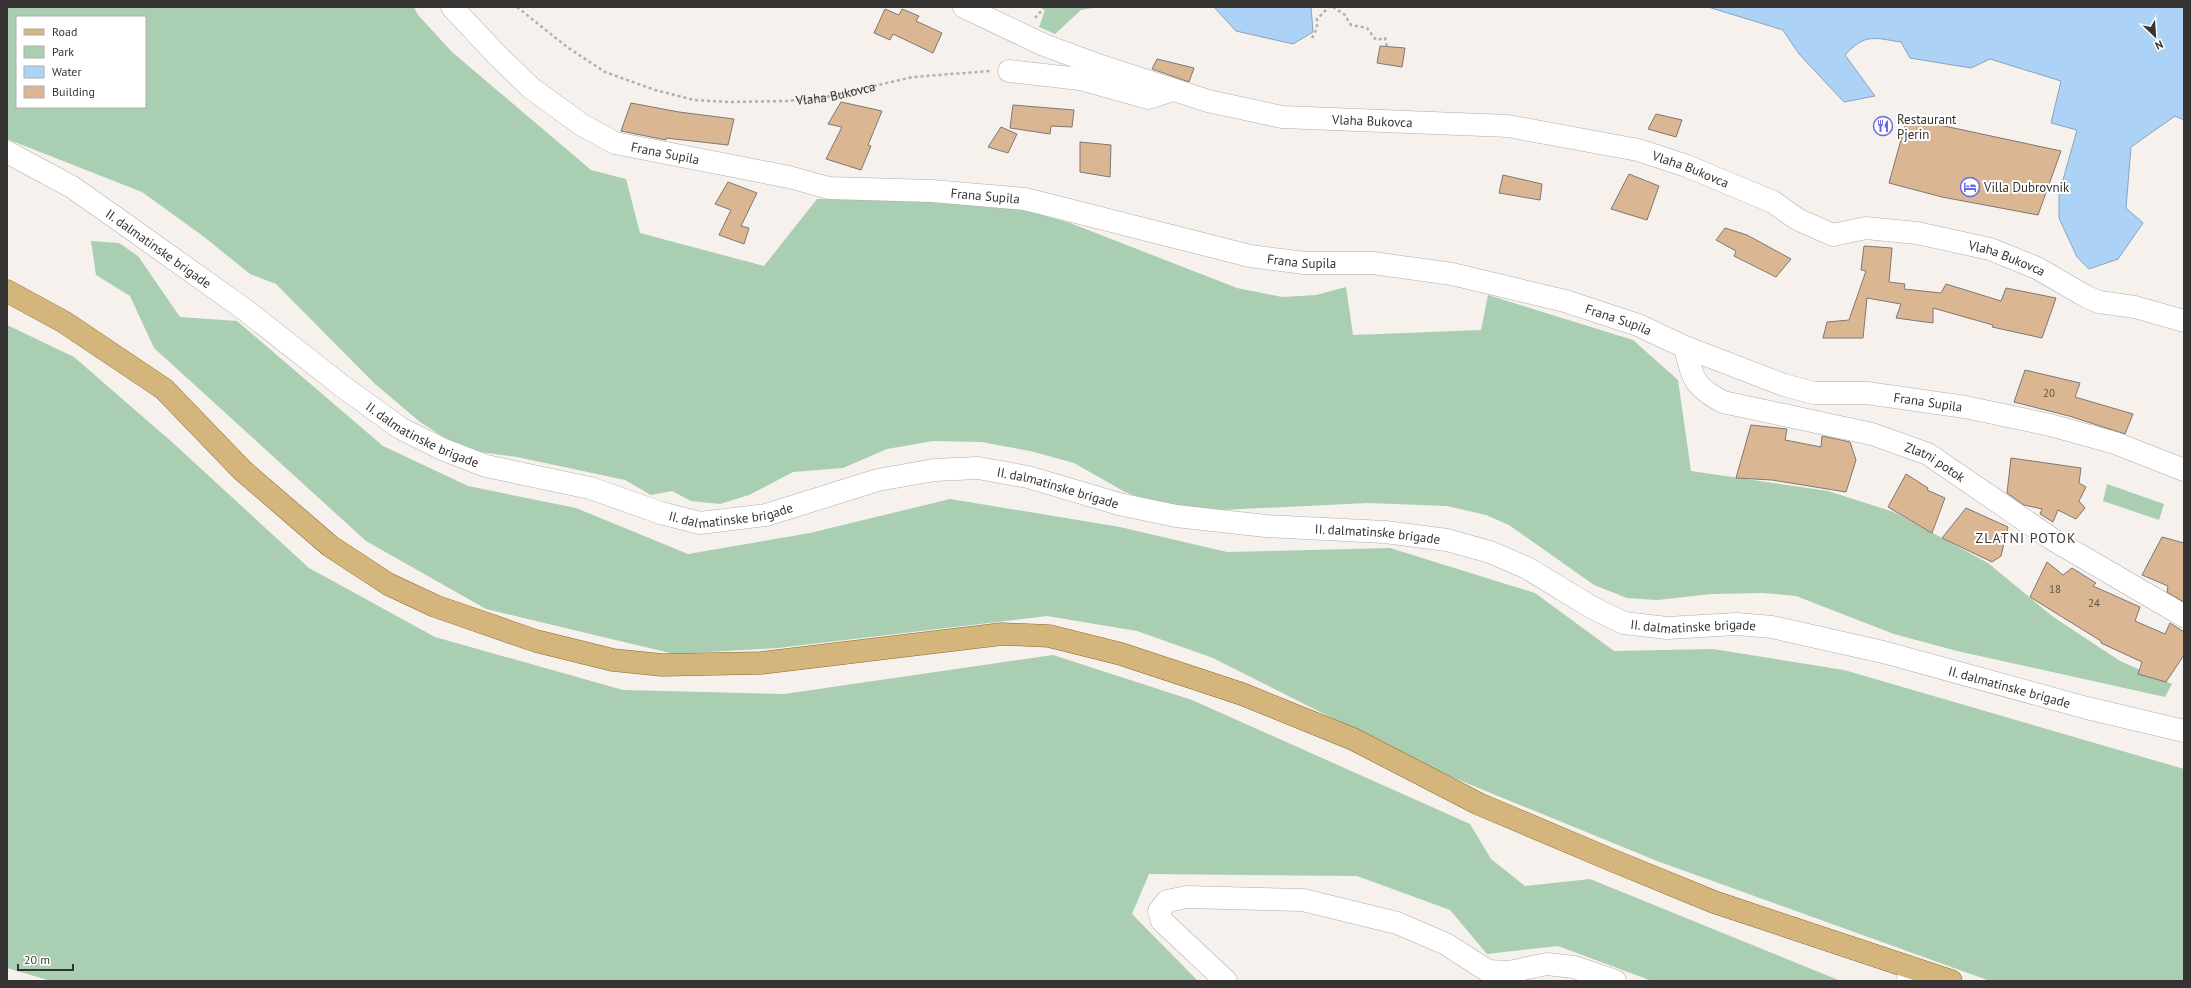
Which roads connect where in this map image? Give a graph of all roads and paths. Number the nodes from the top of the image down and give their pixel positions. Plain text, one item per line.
1 (452, 7) edge
2 (517, 7) edge
3 (964, 7) edge
4 (1329, 7) edge
5 (1333, 7) edge
6 (1312, 38) dead end
7 (1387, 46) dead end
8 (1009, 71) joint
9 (1173, 90) junction
10 (7, 152) edge
11 (7, 291) edge
12 (2184, 321) edge
13 (1685, 347) junction
14 (2184, 470) edge
15 (2184, 616) edge
16 (2184, 731) edge
17 (1909, 974) edge
18 (1226, 981) edge
19 (1615, 981) edge
20 (1951, 981) edge

1 - 13 street, Frana Supila
2 - 8 path, Vlaha Bukovca
3 - 9 street, Vlaha Bukovca
4 - 6 path
5 - 7 path
8 - 9 street
9 - 12 street, Vlaha Bukovca
10 - 16 street, II. dalmatinske brigade
11 - 17 main road
13 - 14 street, Frana Supila
13 - 15 street, Zlatni potok
17 - 20 main road
18 - 19 street

